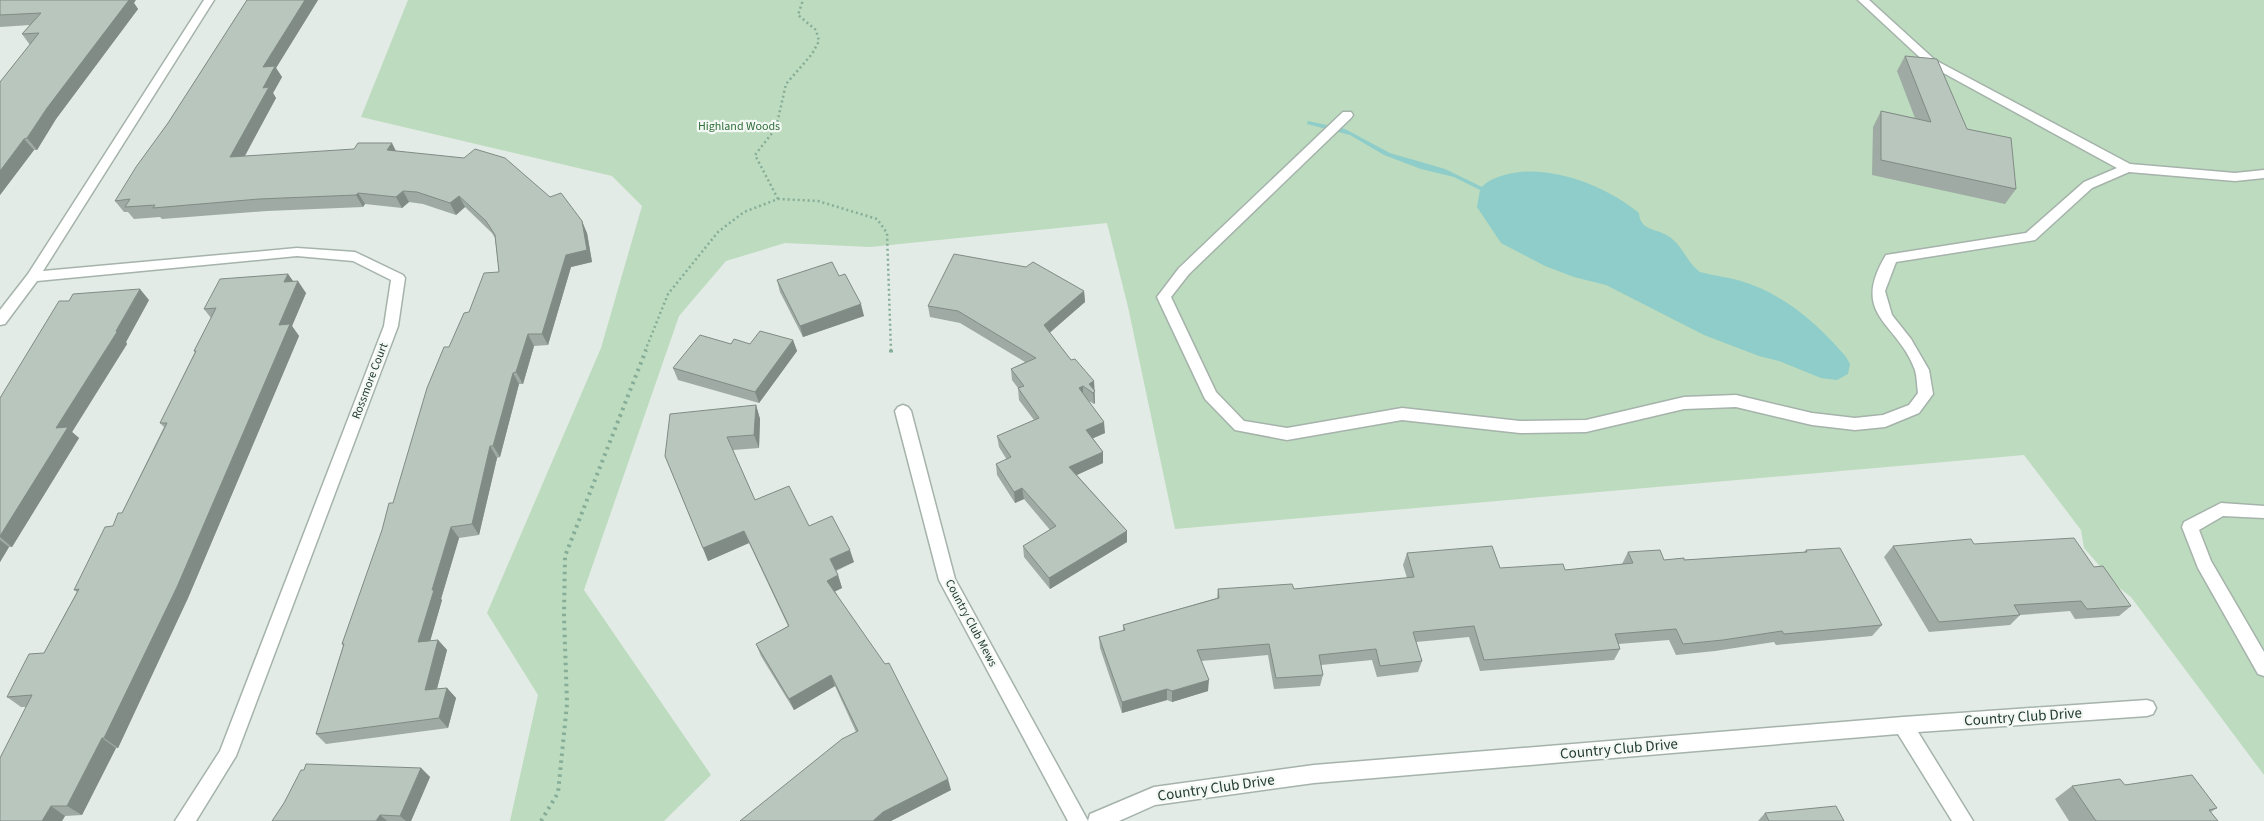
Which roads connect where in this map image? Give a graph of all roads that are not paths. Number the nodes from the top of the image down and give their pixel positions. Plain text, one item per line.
1 (209, 0) edge
2 (1863, 0) edge
3 (1347, 116) dead end
4 (2127, 168) junction
5 (2264, 174) edge
6 (33, 277) junction
7 (0, 320) edge
8 (903, 411) dead end
9 (2264, 512) edge
10 (2264, 668) edge
11 (2147, 708) dead end
12 (1903, 725) junction
13 (185, 821) edge
14 (1078, 821) edge
15 (1098, 821) edge
16 (1963, 821) edge

1 - 6 street
2 - 4 street
3 - 4 street
4 - 5 street
6 - 7 street
6 - 13 street, Rossmore Court
8 - 14 street, Country Club Mews
9 - 10 street
11 - 12 street, Country Club Drive
12 - 15 street, Country Club Drive
12 - 16 street

